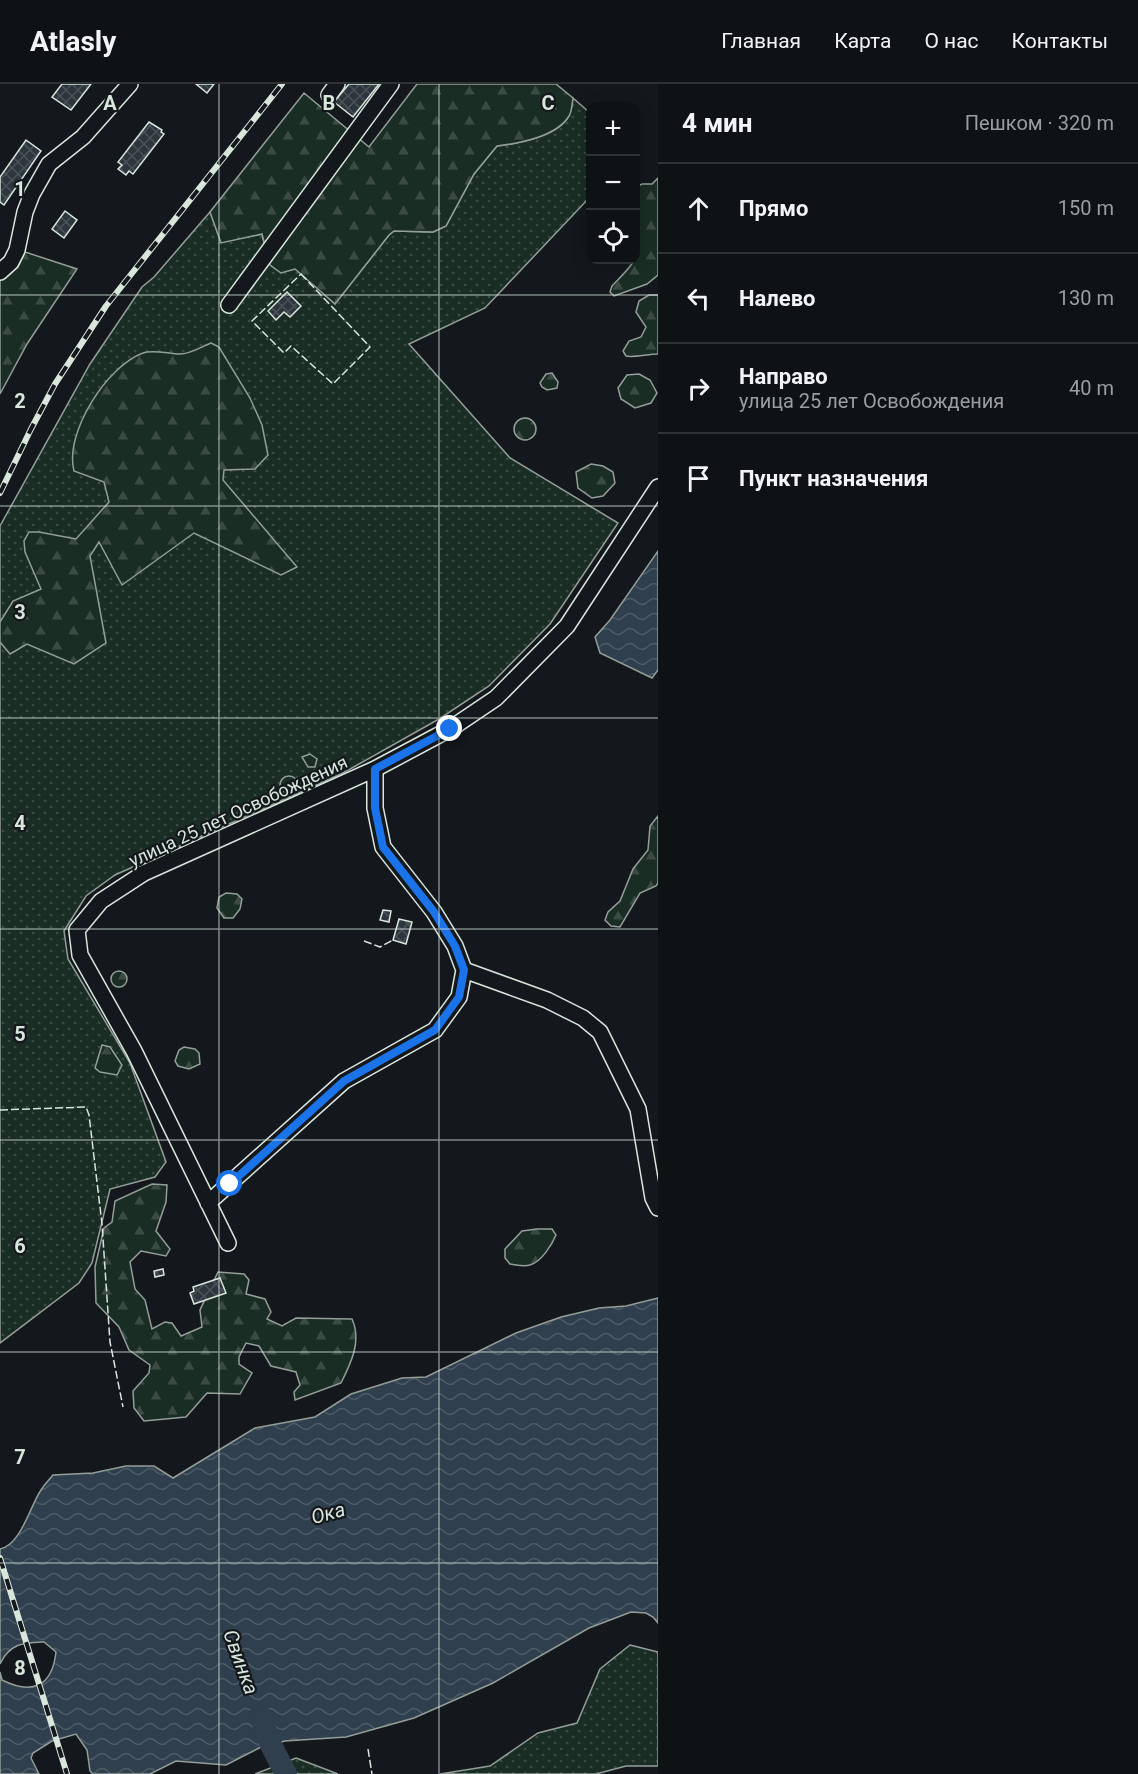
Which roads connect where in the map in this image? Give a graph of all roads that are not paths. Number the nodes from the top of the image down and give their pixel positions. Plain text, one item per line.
1 (130, 84) edge
2 (391, 84) edge
3 (0, 272) edge
4 (229, 305) dead end
5 (658, 487) edge
6 (375, 769) junction
7 (464, 970) junction
8 (208, 1203) junction
9 (658, 1208) edge
10 (228, 1243) dead end

1 - 3 street
2 - 4 street
5 - 6 street, улица 25 лет Освобождения
6 - 7 street
6 - 8 street, улица 25 лет Освобождения
7 - 8 street
7 - 9 street
8 - 10 street, улица 25 лет Освобождения

